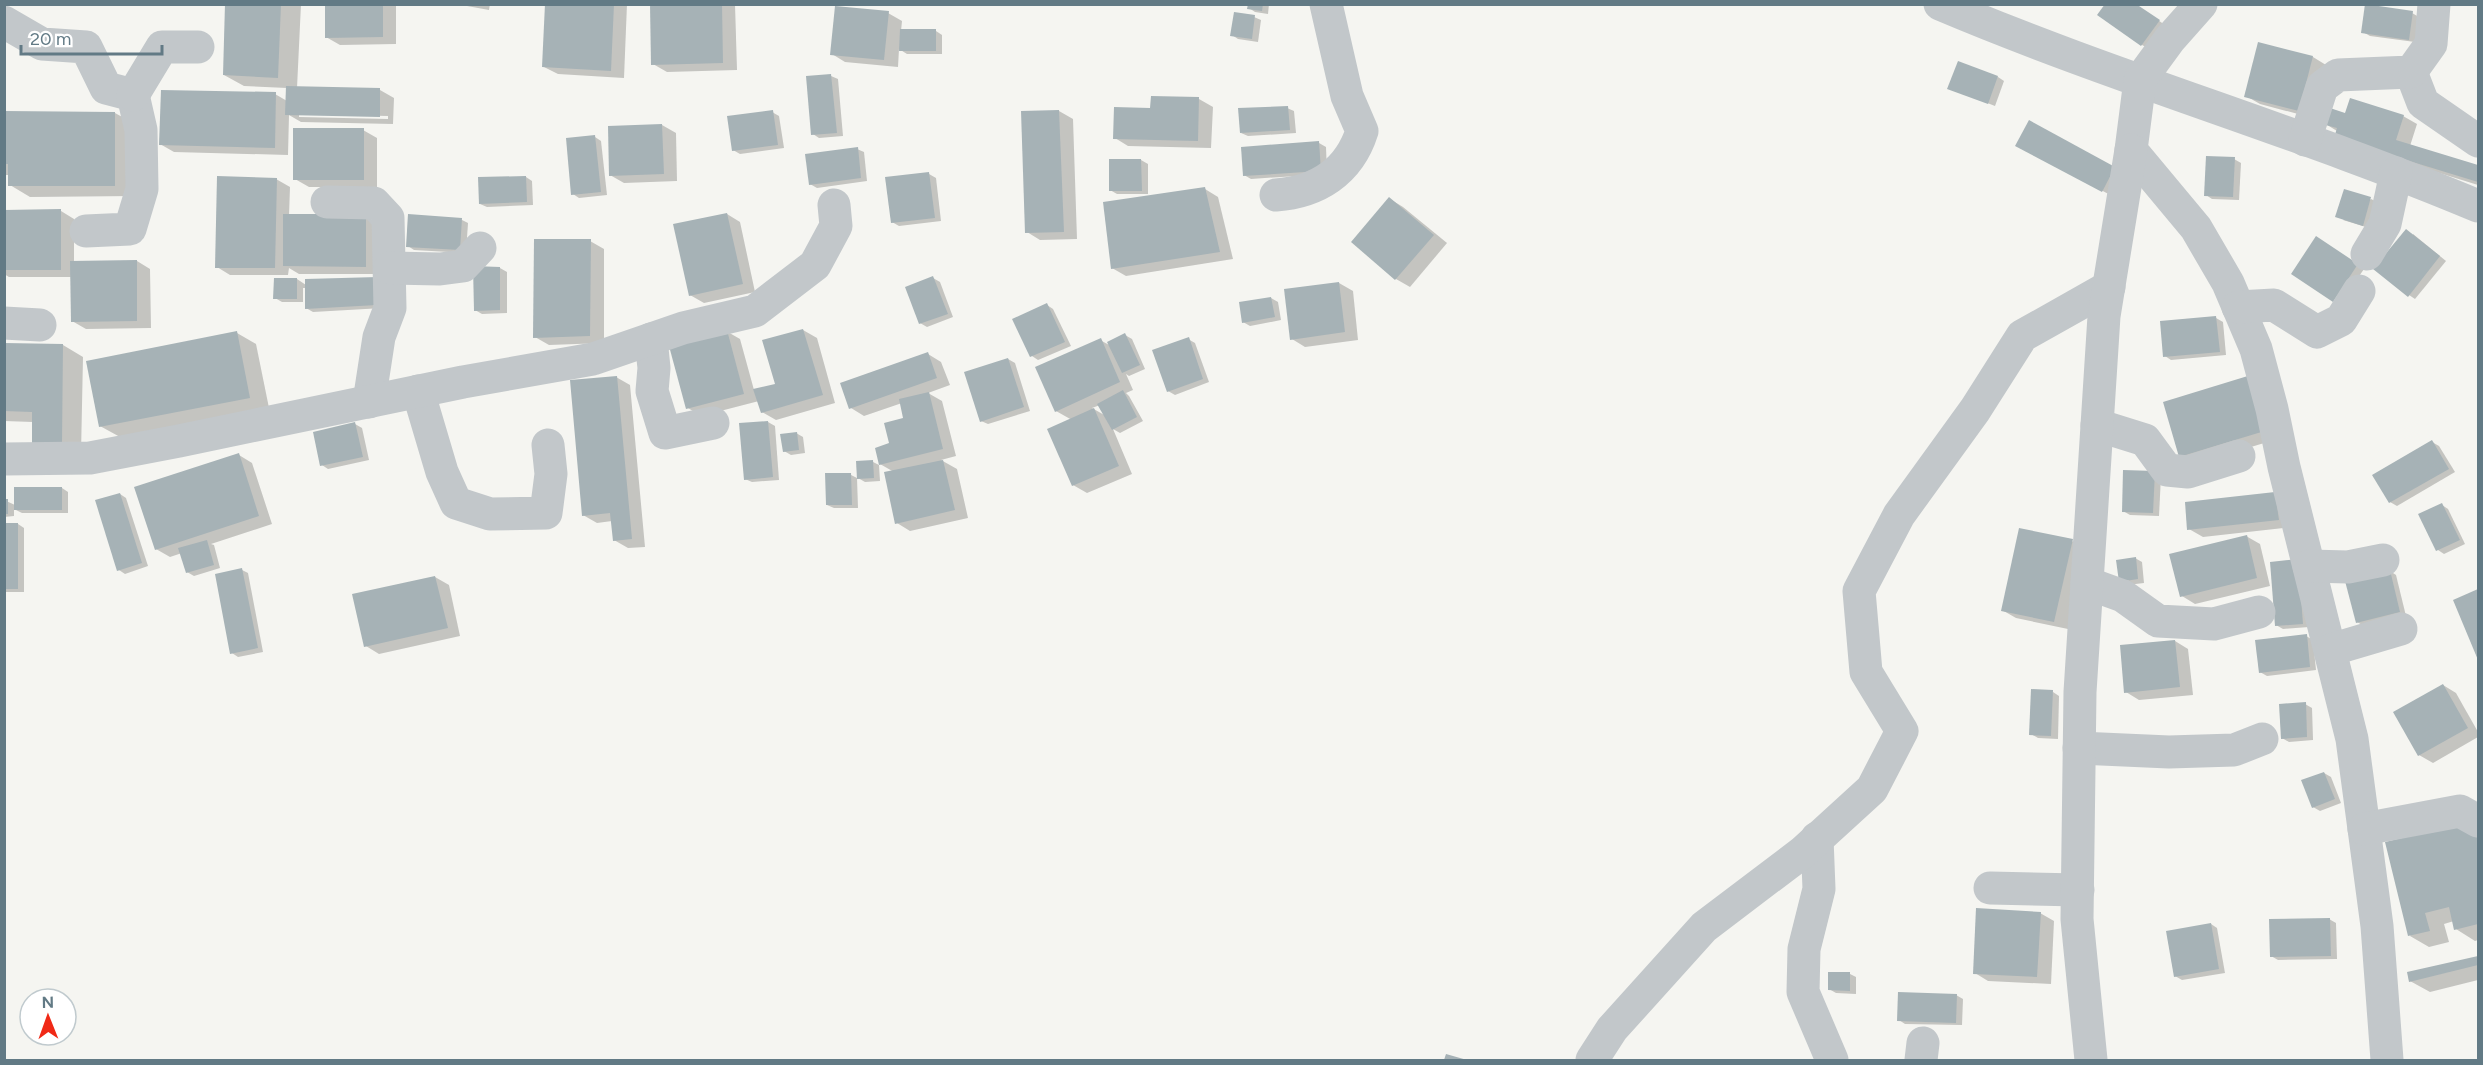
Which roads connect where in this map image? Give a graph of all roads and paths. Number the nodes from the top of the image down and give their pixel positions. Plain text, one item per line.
1 (1326, 4) edge
2 (1940, 4) edge
3 (2201, 4) edge
4 (2434, 4) edge
5 (4, 22) edge
6 (198, 47) dead end
7 (2411, 72) junction
8 (2140, 80) junction
9 (133, 95) junction
10 (2305, 140) junction
11 (2478, 141) edge
12 (2131, 150) junction
13 (2397, 173) junction
14 (1276, 195) dead end
15 (327, 202) dead end
16 (834, 205) dead end
17 (2478, 206) edge
18 (86, 231) dead end
19 (480, 248) dead end
20 (2367, 254) dead end
21 (390, 268) junction
22 (2109, 287) junction
23 (2359, 291) dead end
24 (2238, 307) junction
25 (4, 323) edge
26 (40, 325) dead end
27 (651, 339) junction
28 (418, 392) junction
29 (369, 402) junction
30 (713, 423) dead end
31 (2097, 425) junction
32 (548, 446) dead end
33 (2239, 456) dead end
34 (4, 459) edge
35 (2383, 560) dead end
36 (2309, 566) junction
37 (2087, 584) junction
38 (2259, 612) dead end
39 (2401, 629) dead end
40 (2330, 650) junction
41 (2262, 739) dead end
42 (2079, 748) junction
43 (2478, 821) edge
44 (2364, 830) junction
45 (1817, 838) junction
46 (1990, 888) dead end
47 (2078, 890) junction
48 (1803, 992) junction
49 (1592, 1060) edge
50 (1811, 1060) edge
51 (1832, 1060) edge
52 (2091, 1060) edge
53 (2387, 1060) edge

1 - 14 street
2 - 8 street
3 - 8 street
4 - 7 street
5 - 9 street
6 - 9 street
7 - 10 street
7 - 11 street
8 - 10 street
8 - 12 street
9 - 18 street
10 - 13 street
12 - 22 street
12 - 24 street
13 - 17 street
13 - 20 street
15 - 21 street
16 - 27 street
19 - 21 street
21 - 29 street
22 - 31 street
22 - 45 street
23 - 24 street
24 - 36 street
25 - 26 street
27 - 28 street
27 - 30 street
28 - 29 street
28 - 32 street
29 - 34 street
31 - 33 street
31 - 37 street
35 - 36 street
36 - 40 street
37 - 38 street
37 - 42 street
39 - 40 street
40 - 44 street
41 - 42 street
42 - 47 street
43 - 44 street
44 - 53 street
45 - 48 street
45 - 49 street
46 - 47 street
47 - 52 street
48 - 50 street
48 - 51 street

